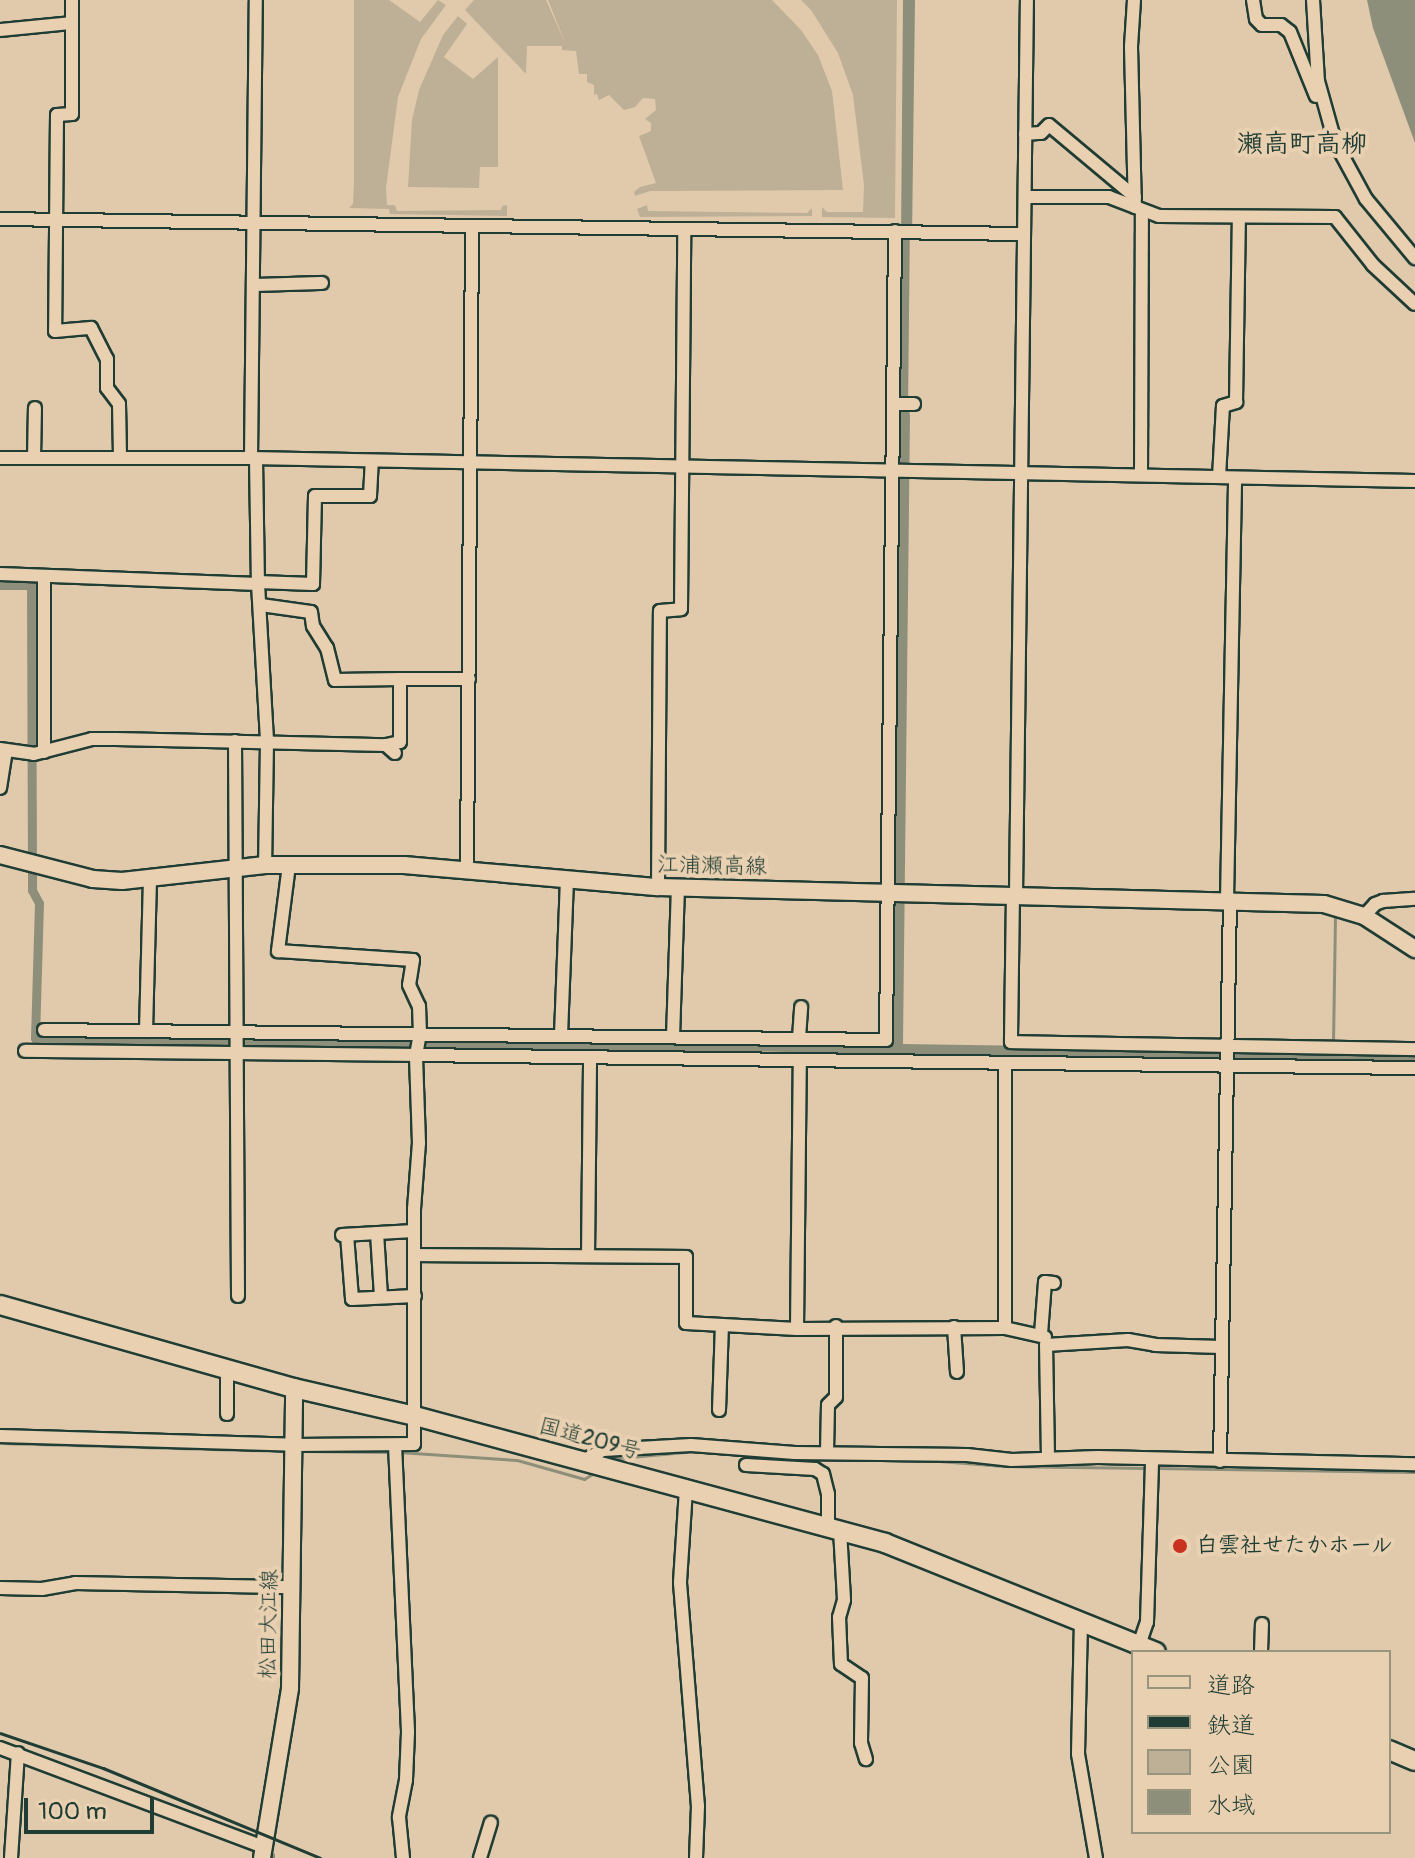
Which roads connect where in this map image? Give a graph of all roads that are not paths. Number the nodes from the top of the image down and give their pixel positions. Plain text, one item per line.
1 (72, 0) edge
2 (256, 0) edge
3 (1027, 0) edge
4 (1134, 0) edge
5 (1253, 0) edge
6 (1313, 0) edge
7 (72, 23) junction
8 (0, 30) edge
9 (1322, 101) junction
10 (1025, 134) junction
11 (1025, 197) junction
12 (1137, 205) junction
13 (1239, 218) junction
14 (0, 219) edge
15 (55, 220) junction
16 (254, 222) junction
17 (472, 226) junction
18 (684, 229) junction
19 (897, 231) junction
20 (1024, 234) junction
21 (1415, 258) edge
22 (322, 283) dead end
23 (253, 285) junction
24 (1415, 304) edge
25 (35, 408) dead end
26 (0, 458) edge
27 (34, 458) junction
28 (120, 458) junction
29 (254, 458) junction
30 (372, 461) junction
31 (471, 463) junction
32 (682, 466) junction
33 (894, 470) junction
34 (1021, 472) junction
35 (1141, 475) junction
36 (1219, 477) junction
37 (1235, 478) junction
38 (1415, 481) edge
39 (0, 574) edge
40 (44, 576) junction
41 (258, 583) junction
42 (261, 604) junction
43 (400, 679) junction
44 (469, 679) junction
45 (235, 741) junction
46 (267, 742) junction
47 (7, 751) edge
48 (46, 752) junction
49 (0, 788) edge
50 (6, 856) edge
51 (265, 865) junction
52 (289, 865) junction
53 (236, 868) junction
54 (467, 868) junction
55 (150, 879) junction
56 (567, 881) junction
57 (658, 887) junction
58 (678, 887) junction
59 (895, 891) junction
60 (1014, 894) junction
61 (1415, 899) edge
62 (1228, 900) junction
63 (1364, 916) junction
64 (1415, 949) edge
65 (801, 1007) dead end
66 (44, 1030) dead end
67 (146, 1031) junction
68 (237, 1031) junction
69 (420, 1033) junction
70 (561, 1035) junction
71 (673, 1037) junction
72 (799, 1038) junction
73 (735, 1048) junction
74 (1415, 1049) edge
75 (25, 1051) dead end
76 (236, 1054) junction
77 (416, 1055) junction
78 (1228, 1055) junction
79 (590, 1058) junction
80 (800, 1060) junction
81 (1005, 1063) junction
82 (1415, 1068) edge
83 (414, 1231) junction
84 (377, 1233) junction
85 (415, 1255) junction
86 (588, 1256) junction
87 (1054, 1283) dead end
88 (238, 1296) dead end
89 (415, 1296) junction
90 (381, 1297) junction
91 (0, 1305) edge
92 (722, 1325) junction
93 (836, 1326) junction
94 (954, 1327) junction
95 (1005, 1328) junction
96 (797, 1329) junction
97 (1043, 1339) junction
98 (1221, 1347) junction
99 (227, 1369) junction
100 (957, 1372) dead end
101 (294, 1388) junction
102 (719, 1410) dead end
103 (227, 1414) dead end
104 (415, 1416) junction
105 (0, 1436) edge
106 (295, 1445) junction
107 (395, 1450) junction
108 (825, 1452) junction
109 (1048, 1458) junction
110 (1152, 1460) junction
111 (1220, 1461) junction
112 (1415, 1464) edge
113 (594, 1465) junction
114 (746, 1465) dead end
115 (823, 1474) junction
116 (686, 1489) junction
117 (834, 1528) junction
118 (292, 1587) junction
119 (0, 1588) edge
120 (1081, 1621) junction
121 (1262, 1624) dead end
122 (1147, 1648) edge
123 (1261, 1650) edge
124 (0, 1748) edge
125 (1391, 1751) edge
126 (18, 1753) junction
127 (866, 1759) dead end
128 (1415, 1761) edge
129 (491, 1823) dead end
130 (263, 1852) edge
131 (11, 1858) edge
132 (403, 1858) edge
133 (480, 1858) edge
134 (696, 1858) edge
135 (1096, 1858) edge

1 - 7 street
2 - 16 street
3 - 10 street
4 - 12 street
5 - 9 street
6 - 9 street
7 - 8 street
7 - 15 street
9 - 21 street
10 - 11 street
10 - 12 street
11 - 12 street
11 - 20 street
12 - 13 street
12 - 35 street
13 - 24 street
13 - 36 street
14 - 15 street
15 - 16 street
15 - 28 street
16 - 17 street
16 - 23 street
17 - 18 street
17 - 31 street
18 - 19 street
18 - 32 street
19 - 20 street
19 - 33 street
20 - 34 street
22 - 23 street
23 - 29 street
25 - 27 street
26 - 27 street
27 - 28 street
28 - 29 street
29 - 30 street
29 - 41 street
30 - 31 street
30 - 41 street
31 - 32 street
31 - 44 street
32 - 33 street
32 - 57 street
33 - 34 street
33 - 59 street
34 - 35 street
34 - 60 street
35 - 36 street
36 - 37 street
37 - 38 street
37 - 62 street
39 - 40 street
40 - 41 street
40 - 48 street
41 - 42 street
42 - 43 street
42 - 46 street
43 - 44 street
43 - 46 street
44 - 54 street
45 - 46 street
45 - 48 street
45 - 53 street
46 - 51 street
47 - 48 street
47 - 49 street
50 - 55 main road, 江浦瀬高線
51 - 52 main road, 江浦瀬高線
51 - 53 main road, 江浦瀬高線
52 - 54 main road, 江浦瀬高線
52 - 69 street
53 - 55 main road, 江浦瀬高線
53 - 68 street
54 - 56 main road, 江浦瀬高線
55 - 67 street
56 - 57 main road, 江浦瀬高線
56 - 70 street
57 - 58 main road, 江浦瀬高線
58 - 59 main road, 江浦瀬高線
58 - 71 street
59 - 60 main road, 江浦瀬高線
59 - 72 street
60 - 62 main road, 江浦瀬高線
60 - 78 street
61 - 63 street
62 - 63 main road, 江浦瀬高線
62 - 78 street
63 - 64 main road, 江浦瀬高線
65 - 72 street
66 - 67 street
67 - 68 street
68 - 69 street
68 - 76 street
69 - 70 street
69 - 77 street
70 - 71 street
71 - 73 street
72 - 73 street
73 - 79 street
73 - 80 street
74 - 78 street
75 - 76 street
76 - 77 street
76 - 88 street
77 - 79 street
77 - 83 street
78 - 81 street
78 - 82 street
78 - 98 street
79 - 86 street
80 - 81 street
80 - 96 street
81 - 95 street
83 - 84 street
83 - 85 street
84 - 90 street
84 - 90 street
85 - 86 street
85 - 89 street
86 - 92 street
87 - 97 street
89 - 90 street
89 - 104 street
91 - 99 highway, 国道209号
92 - 96 street
92 - 102 street
93 - 94 street
93 - 96 street
93 - 108 street
94 - 95 street
94 - 100 street
95 - 97 street
97 - 98 street
97 - 109 street
98 - 111 street
99 - 101 highway, 国道209号
99 - 103 street
101 - 104 highway, 国道209号
101 - 106 main road, 松田大江線
104 - 107 street
104 - 113 highway, 国道209号
105 - 106 street
106 - 107 street
106 - 118 main road, 松田大江線
107 - 132 street
108 - 109 street
108 - 113 street
108 - 115 street
109 - 110 street
110 - 111 street
110 - 122 street
111 - 112 street
113 - 116 highway, 国道209号
114 - 115 street
115 - 117 street
116 - 117 highway, 国道209号
116 - 134 street
117 - 120 highway, 国道209号
117 - 127 street
118 - 119 street
118 - 130 main road, 松田大江線
120 - 122 highway, 国道209号
120 - 135 street
121 - 123 street
124 - 126 street
125 - 128 highway
126 - 130 street
126 - 131 street
129 - 133 street

